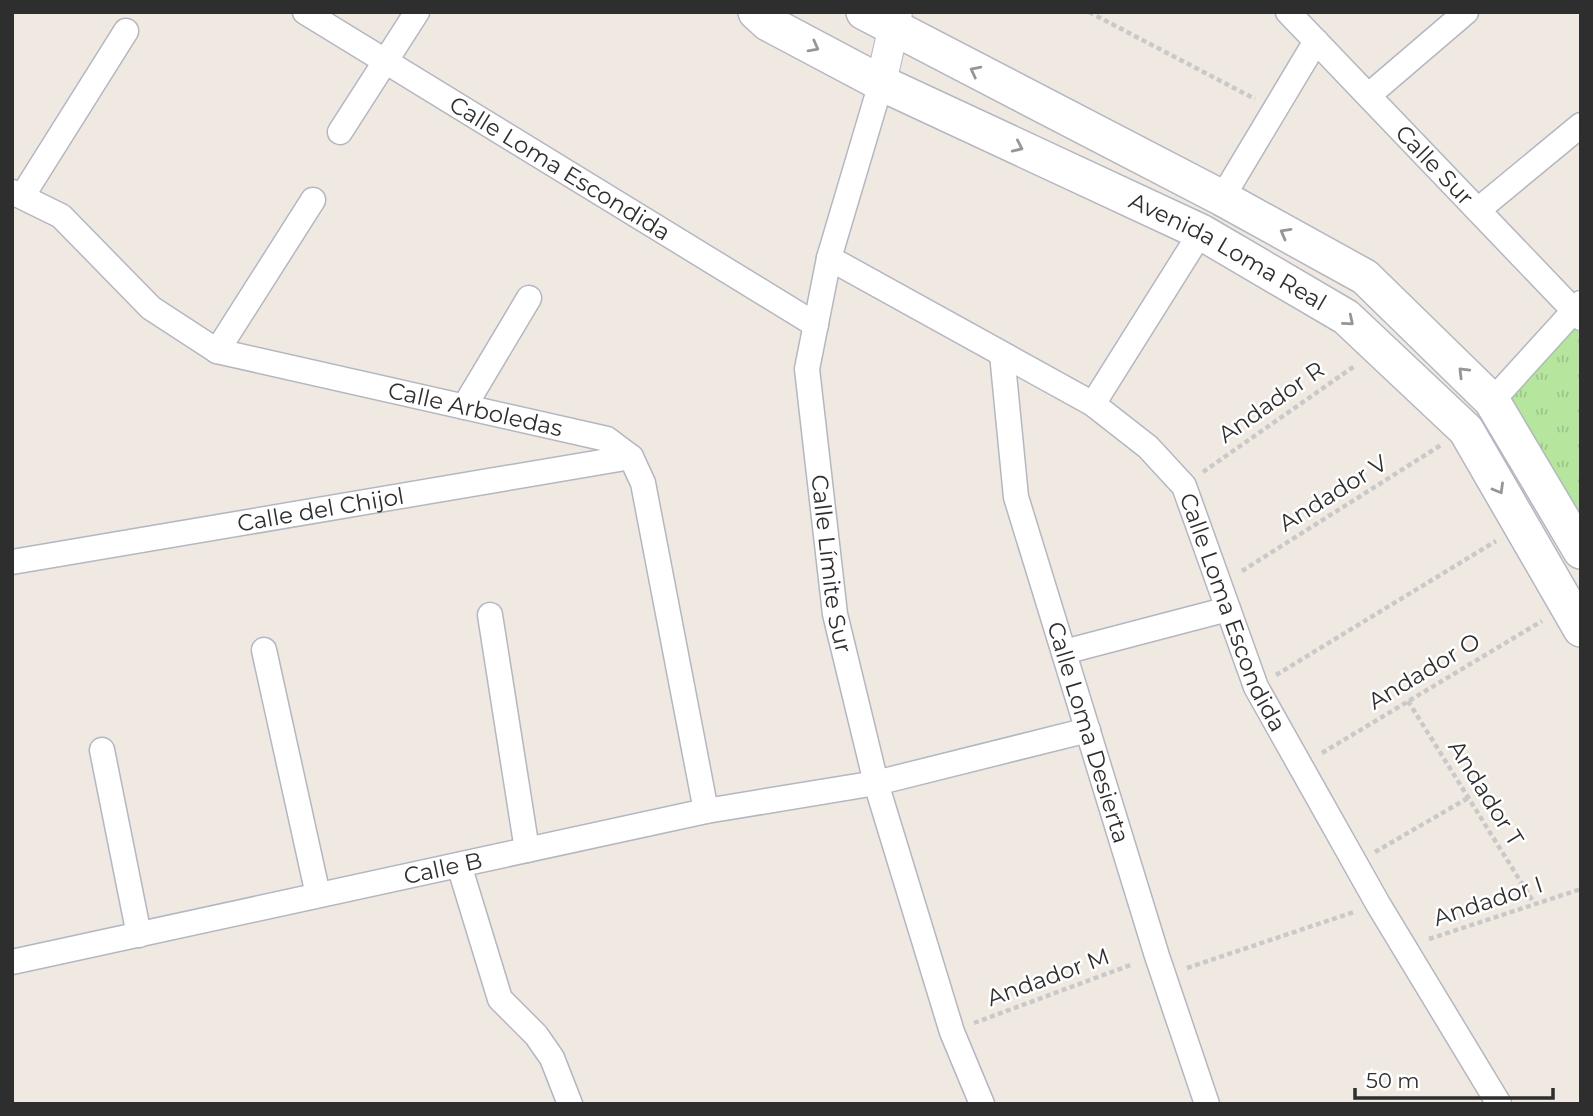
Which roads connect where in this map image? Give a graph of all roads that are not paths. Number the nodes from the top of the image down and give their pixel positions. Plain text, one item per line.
1 (305, 12) edge
2 (417, 12) edge
3 (1288, 12) edge
4 (1466, 12) edge
5 (754, 16) edge
6 (885, 18) edge
7 (126, 31) dead end
8 (1316, 41) junction
9 (385, 63) junction
10 (881, 83) junction
11 (1369, 96) junction
12 (1581, 125) edge
13 (340, 132) dead end
14 (18, 194) edge
15 (1222, 198) junction
16 (313, 200) dead end
17 (1478, 210) junction
18 (1201, 232) junction
19 (829, 258) junction
20 (529, 298) dead end
21 (1578, 311) edge
22 (816, 325) junction
23 (218, 351) junction
24 (1002, 354) junction
25 (1492, 401) junction
26 (1093, 404) junction
27 (464, 407) junction
28 (631, 457) junction
29 (1554, 506) junction
30 (1520, 526) junction
31 (1581, 551) edge
32 (12, 562) edge
33 (1228, 609) junction
34 (490, 615) dead end
35 (1574, 618) edge
36 (264, 650) dead end
37 (1064, 652) junction
38 (1088, 730) junction
39 (102, 750) dead end
40 (876, 783) junction
41 (706, 811) junction
42 (527, 850) junction
43 (459, 865) junction
44 (318, 895) junction
45 (139, 935) junction
46 (12, 962) edge
47 (570, 1104) edge
48 (982, 1104) edge
49 (1207, 1104) edge
50 (1499, 1104) edge

1 - 9 street, Calle Loma Escondida
2 - 9 street
3 - 8 street, Calle Sur
4 - 11 street
5 -> 10 main road, Avenida Loma Real
6 - 10 street, Calle Límite Sur
15 -> 6 main road, Avenida Loma Real
7 - 14 street
8 - 11 street, Calle Sur
8 - 15 street
9 - 13 street
9 - 22 street, Calle Loma Escondida
10 -> 18 main road, Avenida Loma Real
10 - 19 street, Calle Límite Sur
11 - 17 street, Calle Sur
12 - 17 street
14 - 23 street, Calle Arboledas
25 -> 15 main road, Avenida Loma Real
16 - 23 street
17 - 21 street, Calle Sur
18 - 26 street
18 -> 30 main road, Avenida Loma Real
19 - 22 street, Calle Límite Sur
19 - 24 street, Calle Loma Escondida
20 - 27 street
21 - 25 street
22 - 40 street, Calle Límite Sur
23 - 27 street, Calle Arboledas
24 - 26 street, Calle Loma Escondida
24 - 37 street, Calle Loma Desierta
25 - 29 main road, Avenida Loma Real
26 - 33 street, Calle Loma Escondida
27 - 28 street, Calle Arboledas
28 - 32 street, Calle del Chijol
28 - 41 street
29 - 30 main road
29 - 31 main road, Avenida Loma Real
30 - 35 main road, Avenida Loma Real
33 - 37 street
33 - 50 street, Calle Loma Escondida
34 - 42 street
36 - 44 street
37 - 38 street, Calle Loma Desierta
38 - 40 street, Calle B
38 - 49 street, Calle Loma Desierta
39 - 45 street
40 - 41 street, Calle B
40 - 48 street, Calle Límite Sur
41 - 42 street, Calle B
42 - 43 street, Calle B
43 - 44 street, Calle B
43 - 47 street
44 - 45 street, Calle B
45 - 46 street, Calle B

